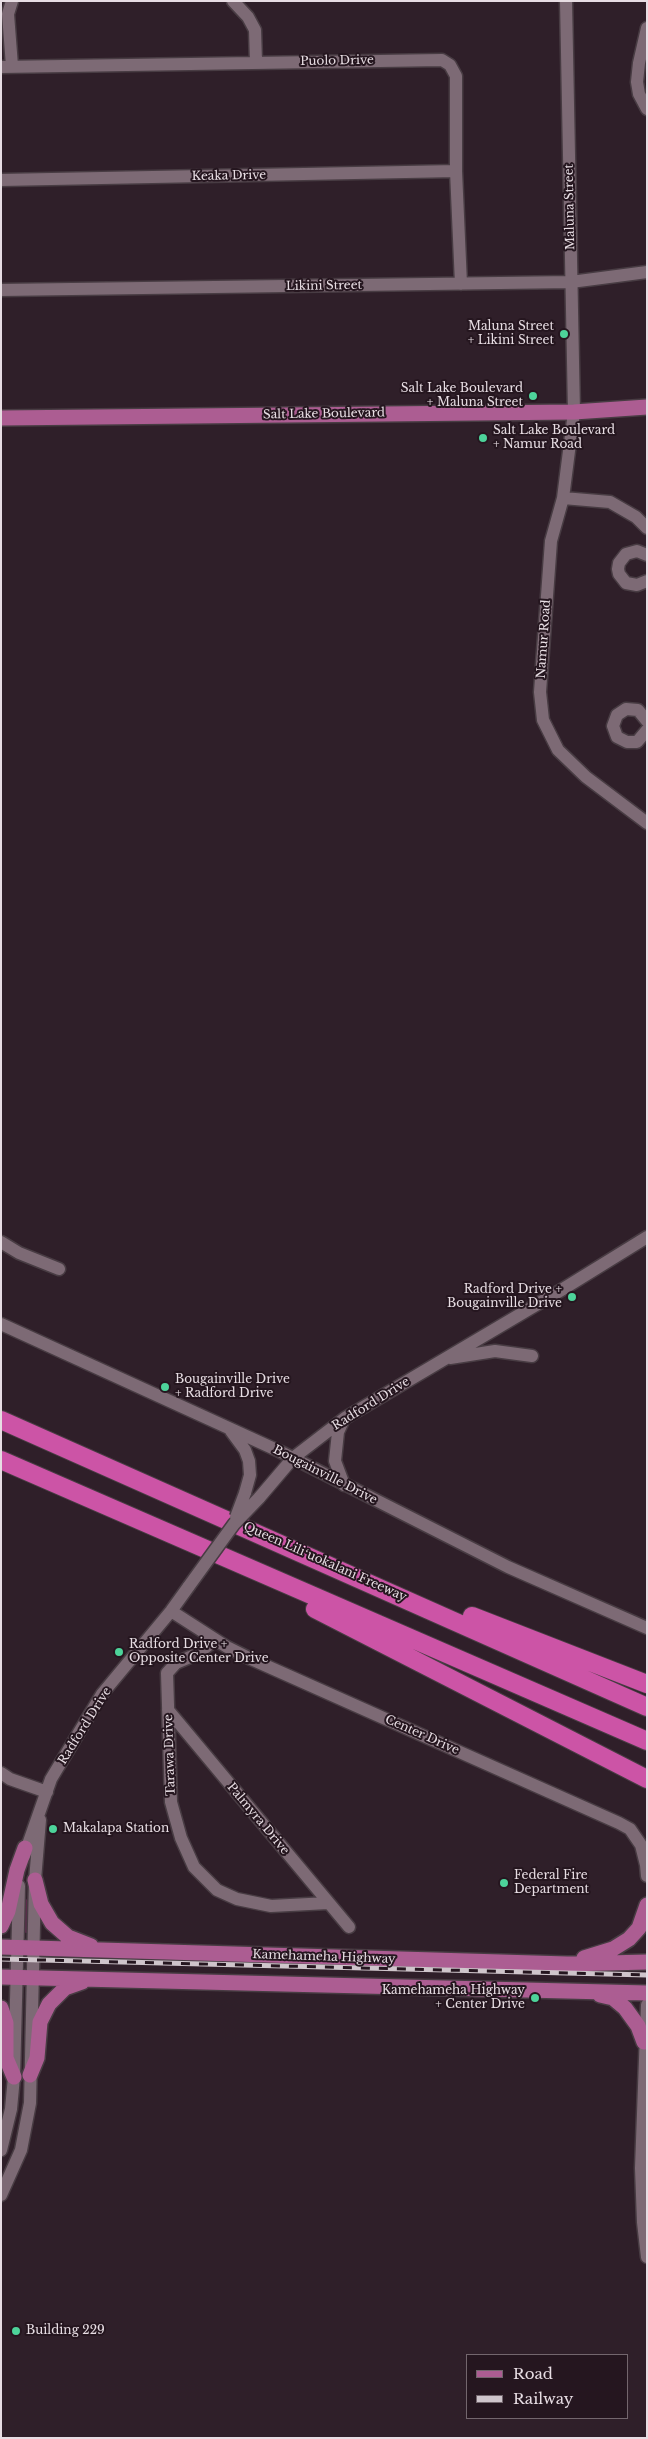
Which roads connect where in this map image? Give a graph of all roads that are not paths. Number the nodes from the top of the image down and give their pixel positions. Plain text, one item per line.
1 (12, 1) edge
2 (233, 1) edge
3 (566, 1) edge
4 (647, 28) edge
5 (256, 62) junction
6 (7, 67) edge
7 (647, 109) edge
8 (456, 172) junction
9 (1, 180) edge
10 (647, 272) edge
11 (571, 282) junction
12 (461, 284) junction
13 (1, 290) edge
14 (647, 407) edge
15 (574, 412) junction
16 (1, 418) edge
17 (563, 498) junction
18 (647, 528) edge
19 (647, 555) edge
20 (647, 581) edge
21 (647, 721) edge
22 (647, 730) edge
23 (647, 823) edge
24 (647, 1236) edge
25 (1, 1242) edge
26 (59, 1269) dead end
27 (1, 1324) edge
28 (532, 1356) dead end
29 (443, 1359) junction
30 (345, 1418) junction
31 (1, 1420) edge
32 (229, 1429) junction
33 (293, 1458) junction
34 (1, 1460) edge
35 (344, 1485) junction
36 (234, 1524) junction
37 (271, 1538) junction
38 (195, 1546) junction
39 (171, 1612) junction
40 (647, 1628) edge
41 (215, 1640) junction
42 (647, 1684) edge
43 (647, 1707) edge
44 (168, 1710) junction
45 (647, 1742) edge
46 (1, 1773) edge
47 (647, 1779) edge
48 (47, 1792) junction
49 (40, 1813) junction
50 (25, 1848) junction
51 (647, 1876) edge
52 (35, 1880) junction
53 (328, 1903) junction
54 (647, 1905) edge
55 (1, 1926) edge
56 (349, 1927) dead end
57 (1, 1947) edge
58 (17, 1947) junction
59 (33, 1948) junction
60 (104, 1951) junction
61 (647, 1962) edge
62 (567, 1964) junction
63 (9, 1978) edge
64 (33, 1978) junction
65 (93, 1979) junction
66 (571, 1990) junction
67 (647, 1993) edge
68 (647, 2005) edge
69 (1, 2008) edge
70 (645, 2038) edge
71 (30, 2075) junction
72 (14, 2077) junction
73 (645, 2083) edge
74 (1, 2150) edge
75 (1, 2195) edge
76 (647, 2257) edge

1 - 6 street
2 - 5 street
3 - 11 street, Maluna Street
4 - 7 street
5 - 6 street, Puolo Drive
5 - 8 street, Puolo Drive
8 - 9 street, Keaka Drive
8 - 12 street, Puolo Drive
10 - 11 street, Likini Street
11 - 12 street, Likini Street
11 - 15 street, Maluna Street
12 - 13 street, Likini Street
14 - 15 main road, Salt Lake Boulevard
15 - 16 main road, Salt Lake Boulevard
15 - 17 street, Namur Road
17 - 18 street
17 - 23 street, Namur Road
19 - 20 street
21 - 22 street
24 - 29 street, Radford Drive
25 - 26 street
27 - 32 street, Bougainville Drive
28 - 29 street
29 - 30 street, Radford Drive
30 - 33 street, Radford Drive
30 - 35 street
31 - 37 highway, Queen Liliʻuokalani Freeway
32 - 33 street, Bougainville Drive
32 - 36 street, bridge
33 - 35 street, Bougainville Drive
33 - 36 street, Radford Drive, bridge
34 - 38 highway
35 - 40 street, Bougainville Drive
36 - 39 street, Radford Drive, bridge
37 - 42 highway
37 - 43 highway, Queen Liliʻuokalani Freeway
38 - 45 highway
38 - 47 highway
39 - 41 street, Center Drive
39 - 48 street, Radford Drive
41 - 44 street, Tarawa Drive
41 - 51 street, Center Drive
44 - 53 street, Palmyra Drive
44 - 53 street, Tarawa Drive
46 - 48 street
48 - 49 street, Radford Drive
49 - 50 street, Radford Drive
49 - 52 street, Radford Drive
50 - 55 main road
50 - 58 street, Radford Drive
52 - 59 street, Radford Drive
52 - 60 main road
53 - 56 street, Palmyra Drive
54 - 62 main road
57 - 58 main road, Kamehameha Highway
58 - 59 main road, Kamehameha Highway
58 - 63 street, Radford Drive
59 - 60 main road, Kamehameha Highway
59 - 64 street, Radford Drive
60 - 62 main road, Kamehameha Highway
61 - 62 main road, Kamehameha Highway
63 - 64 main road
63 - 72 street, Radford Drive
64 - 65 main road
64 - 71 street, Radford Drive
65 - 66 main road
65 - 71 main road
66 - 67 main road
66 - 70 main road
68 - 70 street
69 - 72 main road
70 - 73 street
71 - 75 street, Radford Drive
72 - 74 street, Radford Drive
73 - 76 street

